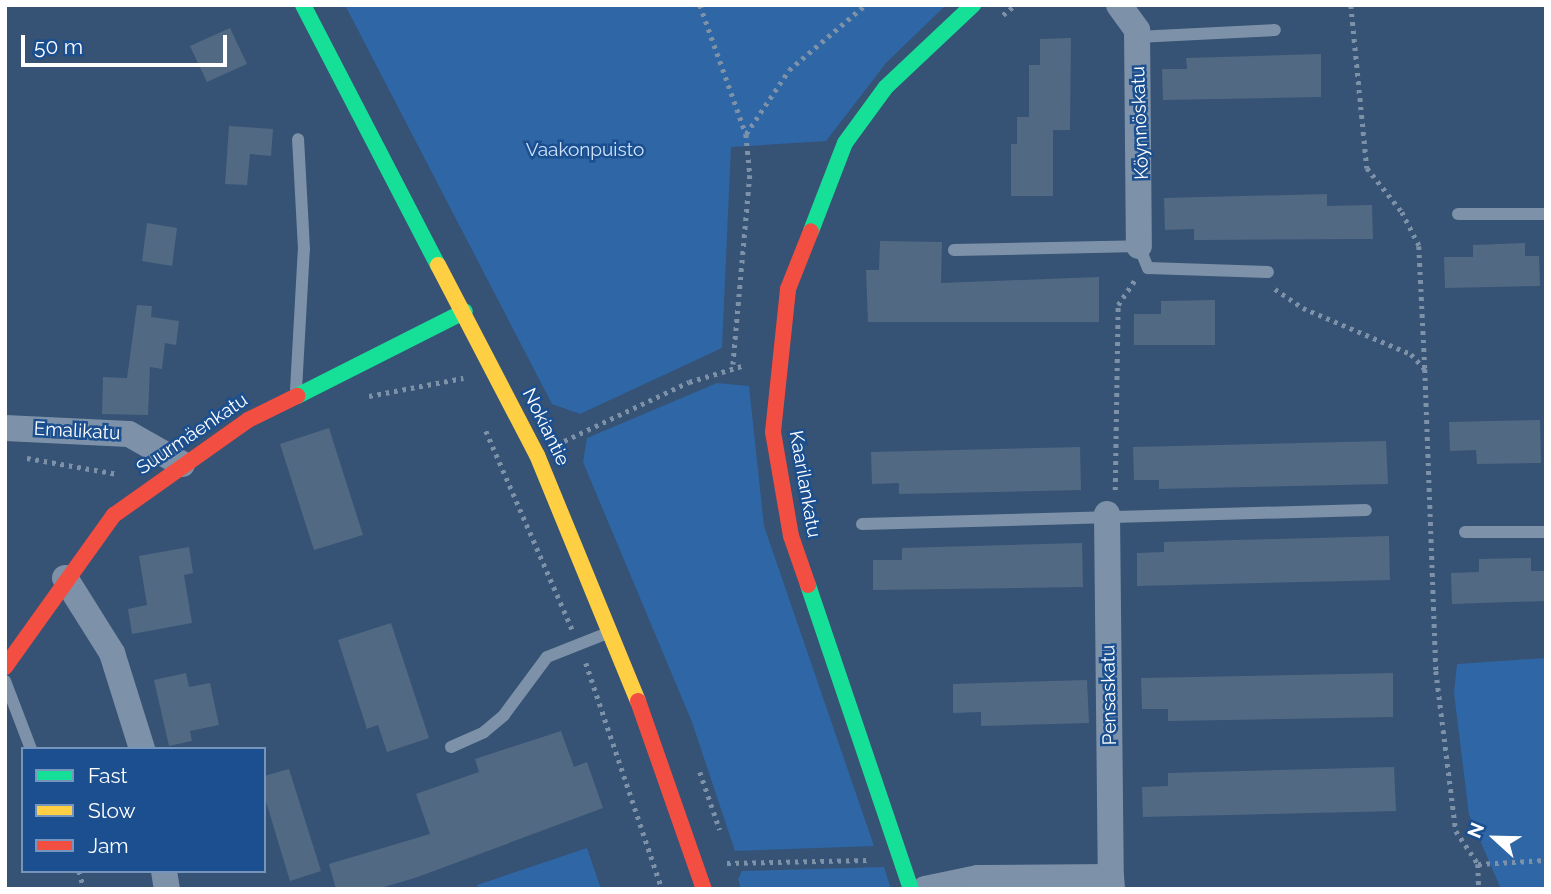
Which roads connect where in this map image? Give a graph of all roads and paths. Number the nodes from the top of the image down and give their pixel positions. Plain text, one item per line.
1 (303, 5) edge
2 (700, 5) edge
3 (865, 5) edge
4 (974, 5) edge
5 (1015, 5) edge
6 (1119, 5) edge
7 (1351, 5) edge
8 (995, 22) dead end
9 (1275, 30) dead end
10 (1137, 37) junction
11 (746, 134) junction
12 (298, 139) dead end
13 (1458, 214) dead end
14 (1546, 214) edge
15 (1139, 246) junction
16 (954, 250) dead end
17 (1268, 272) joint
18 (466, 311) junction
19 (1425, 369) junction
20 (295, 394) junction
21 (5, 428) edge
22 (560, 443) dead end
23 (14, 456) dead end
24 (182, 464) junction
25 (501, 468) dead end
26 (150, 487) junction
27 (1366, 510) dead end
28 (1107, 514) junction
29 (862, 524) dead end
30 (1465, 532) dead end
31 (1546, 532) edge
32 (65, 578) junction
33 (613, 631) junction
34 (578, 643) junction
35 (5, 667) edge
36 (5, 681) edge
37 (30, 747) edge
38 (141, 747) edge
39 (451, 747) dead end
40 (899, 855) junction
41 (1546, 860) edge
42 (1478, 864) junction
43 (699, 870) junction
44 (660, 881) junction
45 (1111, 883) edge
46 (662, 889) edge
47 (704, 889) edge
48 (911, 889) edge
49 (925, 889) edge
50 (1479, 889) edge

1 - 18 street, Nokiantie
2 - 11 path
3 - 11 path
4 - 40 street, Kaarilankatu
5 - 8 path
6 - 10 street, Köynnöskatu
7 - 19 path
9 - 10 lane
10 - 15 street, Köynnöskatu
11 - 22 path
12 - 20 lane
13 - 14 lane
15 - 16 lane
15 - 17 lane
15 - 28 path
17 - 19 path
18 - 20 street, Suurmäenkatu
18 - 33 street, Nokiantie
19 - 42 path
20 - 24 street, Suurmäenkatu
21 - 24 street, Emalikatu
23 - 26 path
24 - 26 street, Suurmäenkatu
25 - 34 path
26 - 32 street, Suurmäenkatu
27 - 28 lane
28 - 29 lane
28 - 45 street, Pensaskatu
30 - 31 lane
32 - 35 street, Suurmäenkatu
32 - 38 street
33 - 34 lane
33 - 43 street, Nokiantie
34 - 39 lane
34 - 44 path
36 - 37 lane
40 - 43 path
40 - 48 street, Kaarilankatu
41 - 42 path
42 - 50 path
43 - 44 path
43 - 47 street, Nokiantie
44 - 46 path
45 - 49 street

